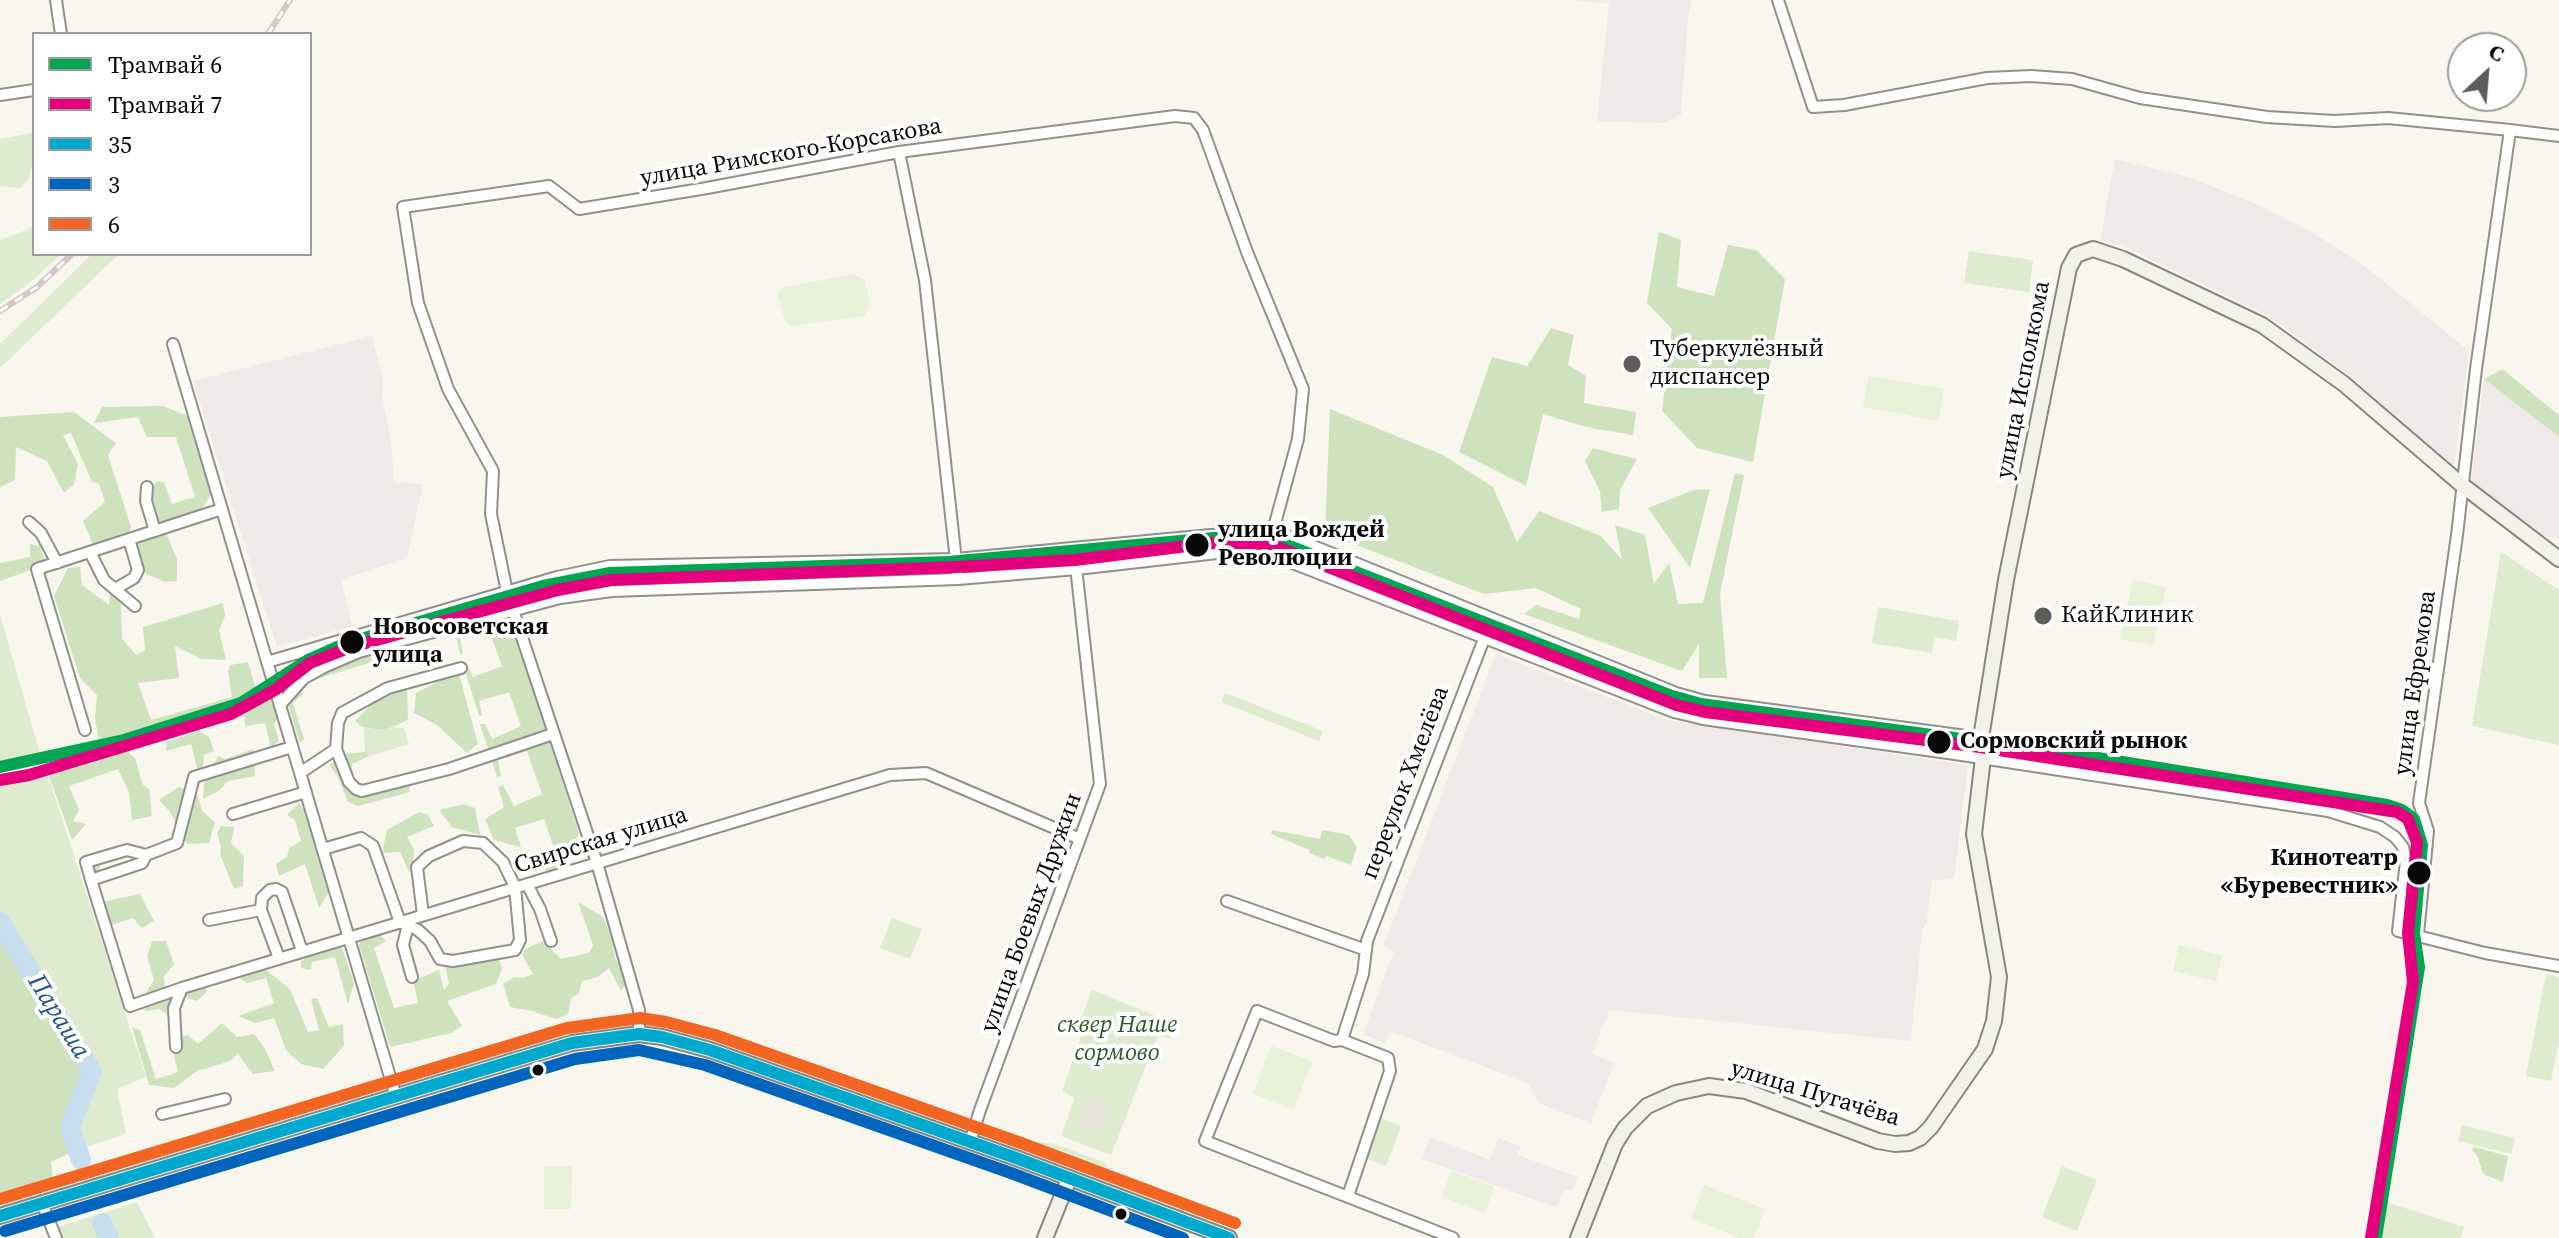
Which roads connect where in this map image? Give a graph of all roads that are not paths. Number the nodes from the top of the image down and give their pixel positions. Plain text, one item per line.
1 (56, 0) edge
2 (1778, 0) edge
3 (61, 32) edge
4 (32, 90) edge
5 (0, 95) edge
6 (2510, 130) junction
7 (2559, 136) edge
8 (899, 152) junction
9 (173, 344) dead end
10 (2462, 485) junction
11 (147, 487) dead end
12 (222, 509) junction
13 (29, 522) dead end
14 (155, 531) junction
15 (1274, 534) junction
16 (129, 539) junction
17 (1074, 549) junction
18 (90, 552) junction
19 (1267, 553) junction
20 (956, 559) junction
21 (2559, 559) edge
22 (57, 563) junction
23 (1077, 569) junction
24 (958, 579) junction
25 (115, 589) junction
26 (507, 592) junction
27 (135, 606) dead end
28 (512, 610) junction
29 (1484, 639) junction
30 (267, 662) junction
31 (461, 668) dead end
32 (280, 705) junction
33 (85, 730) dead end
34 (553, 734) junction
35 (1981, 738) junction
36 (292, 747) junction
37 (336, 749) junction
38 (1983, 758) junction
39 (300, 773) junction
40 (306, 792) junction
41 (233, 814) dead end
42 (1080, 839) junction
43 (323, 849) junction
44 (146, 855) junction
45 (597, 863) junction
46 (91, 880) junction
47 (527, 884) junction
48 (515, 887) junction
49 (1227, 901) dead end
50 (261, 910) junction
51 (423, 915) junction
52 (209, 920) dead end
53 (404, 924) junction
54 (2418, 934) junction
55 (349, 937) junction
56 (551, 941) dead end
57 (1366, 945) junction
58 (302, 951) junction
59 (279, 958) junction
60 (2559, 966) edge
61 (412, 977) dead end
62 (182, 988) junction
63 (639, 1034) junction
64 (1342, 1040) junction
65 (176, 1047) dead end
66 (396, 1097) junction
67 (225, 1099) dead end
68 (162, 1114) dead end
69 (970, 1142) junction
70 (1069, 1179) junction
71 (1348, 1196) junction
72 (42, 1203) junction
73 (0, 1216) edge
74 (56, 1238) edge
75 (1045, 1238) edge
76 (1229, 1238) edge
77 (1453, 1238) edge
78 (1578, 1238) edge

1 - 3 street
2 - 6 street
4 - 5 street
6 - 7 street
6 - 10 street, улица Ефремова
8 - 15 street, улица Римского-Корсакова
8 - 20 street
8 - 26 street, улица Римского-Корсакова
9 - 12 street
10 - 21 street, улица Исполкома
10 - 35 street, улица Исполкома
10 - 54 street, улица Ефремова
11 - 14 street
12 - 14 street
12 - 30 street
13 - 22 street
14 - 16 street
15 - 17 street
15 - 19 street
15 - 35 street
16 - 18 street
16 - 25 street
17 - 20 street
17 - 23 street, улица Боевых Дружин
18 - 22 street
18 - 25 street
19 - 23 street
19 - 29 street
20 - 24 street
20 - 26 street
22 - 33 street
23 - 24 street
23 - 42 street, улица Боевых Дружин
24 - 28 street
25 - 27 street
26 - 28 street
26 - 30 street
28 - 32 street
28 - 34 street
29 - 38 street
29 - 57 street, переулок Хмелёва
30 - 32 street
31 - 37 street
32 - 36 street
34 - 37 street
34 - 45 street
35 - 38 street, улица Исполкома
36 - 39 street
36 - 44 street
37 - 39 street
38 - 54 street
38 - 78 street, улица Пугачёва
39 - 40 street
40 - 41 street
40 - 43 street
42 - 45 street, Свирская улица
42 - 69 street, улица Боевых Дружин
43 - 53 street
43 - 55 street
44 - 46 street
44 - 46 street
45 - 47 street, Свирская улица
45 - 63 street
46 - 62 street, Свирская улица
47 - 48 street, Свирская улица
47 - 56 street
48 - 51 street, Свирская улица
48 - 51 street
48 - 53 street
49 - 57 street
50 - 52 street
50 - 58 street
50 - 59 street
51 - 53 street, Свирская улица
53 - 55 street, Свирская улица
53 - 61 street
54 - 60 street
55 - 58 street, Свирская улица
55 - 66 street
57 - 64 street, переулок Хмелёва
58 - 59 street, Свирская улица
59 - 62 street, Свирская улица
62 - 65 street
63 - 66 street
63 - 69 street
64 - 71 street
64 - 71 street
66 - 72 street
67 - 68 street
69 - 70 street
70 - 75 street
70 - 76 street
71 - 77 street
72 - 73 street
72 - 74 street

